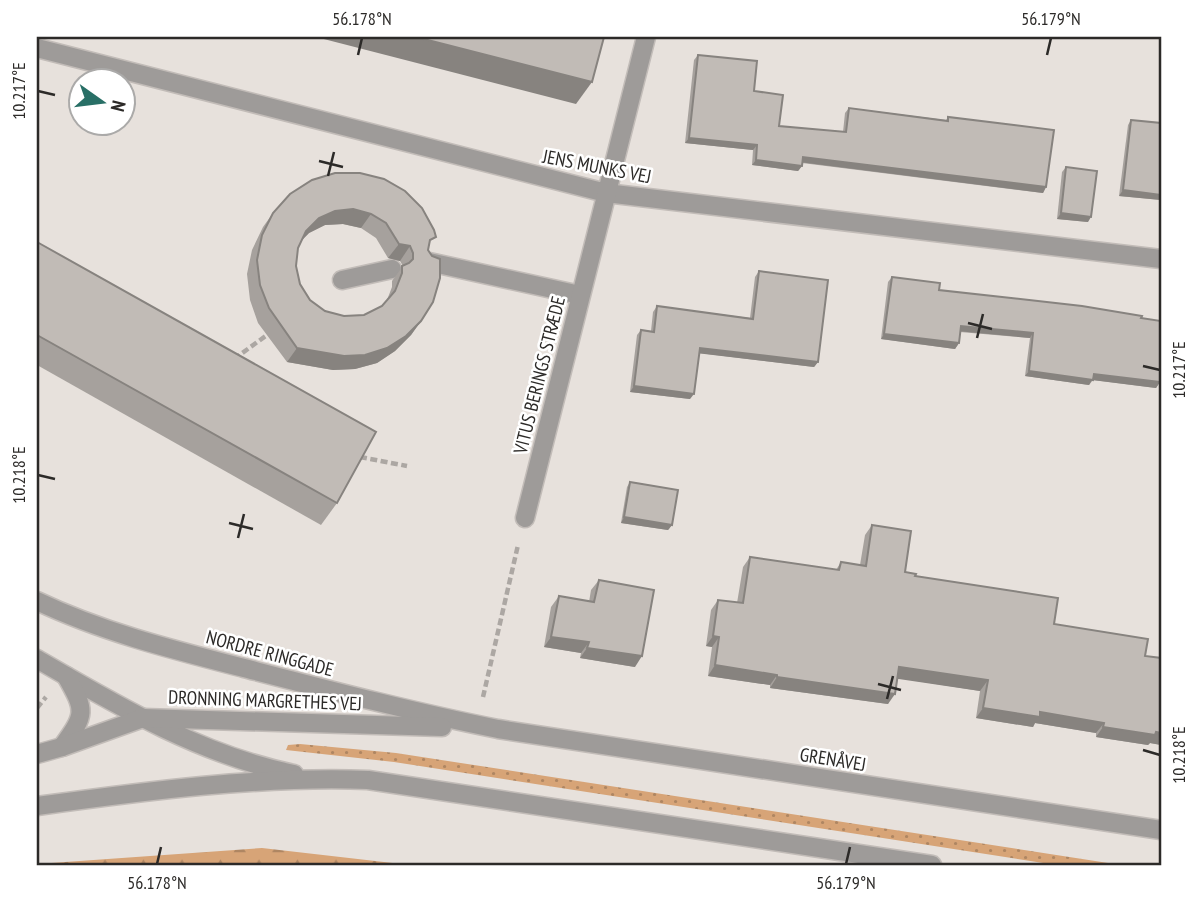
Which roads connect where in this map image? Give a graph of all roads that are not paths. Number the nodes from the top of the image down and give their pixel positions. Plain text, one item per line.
1 (646, 37) edge
2 (37, 48) edge
3 (606, 193) junction
4 (1161, 259) edge
5 (429, 262) edge
6 (393, 269) dead end
7 (342, 280) dead end
8 (580, 295) junction
9 (525, 518) road end
10 (37, 601) edge
11 (37, 659) edge
12 (66, 676) junction
13 (144, 718) junction
14 (498, 729) junction
15 (62, 747) junction
16 (37, 754) edge
17 (314, 778) junction
18 (37, 806) edge
19 (1161, 831) edge
20 (932, 865) edge

1 - 3 street, VITUS BERINGS STRÆDE
2 - 3 street, JENS MUNKS VEJ
3 - 4 street, JENS MUNKS VEJ
3 - 8 street, VITUS BERINGS STRÆDE
5 - 8 street
6 - 7 street
8 - 9 street, VITUS BERINGS STRÆDE
10 - 14 street, NORDRE RINGGADE
11 - 12 street
12 - 13 street
12 - 15 street
13 - 14 street, DRONNING MARGRETHES VEJ
13 - 15 street, DRONNING MARGRETHES VEJ
13 - 17 street
14 - 19 street, GRENÅVEJ
15 - 16 street, DRONNING MARGRETHES VEJ
17 - 18 street
17 - 20 street

